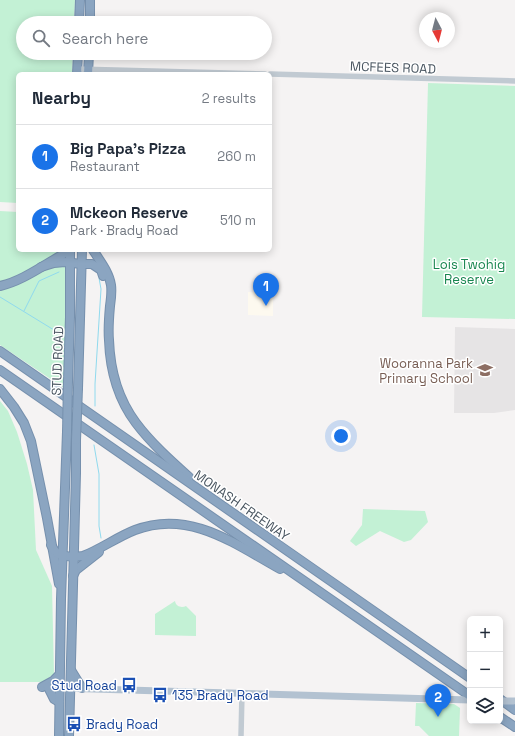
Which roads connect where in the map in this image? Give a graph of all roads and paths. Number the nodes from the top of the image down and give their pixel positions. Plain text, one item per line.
1 (80, 0) edge
2 (90, 0) edge
3 (79, 16) edge
4 (90, 16) edge
5 (78, 60) edge
6 (89, 60) edge
7 (77, 71) edge
8 (88, 71) edge
9 (147, 72) edge
10 (272, 74) edge
11 (515, 82) edge
12 (66, 252) edge
13 (69, 252) edge
14 (82, 252) edge
15 (94, 252) edge
16 (70, 263) junction
17 (81, 264) junction
18 (41, 267) junction
19 (0, 286) edge
20 (110, 308) junction
21 (0, 351) edge
22 (0, 370) edge
23 (0, 390) edge
24 (215, 500) junction
25 (106, 544) junction
26 (51, 545) junction
27 (63, 555) junction
28 (73, 556) junction
29 (73, 576) junction
30 (325, 594) junction
31 (61, 599) junction
32 (70, 670) junction
33 (59, 676) junction
34 (467, 676) edge
35 (59, 688) junction
36 (70, 688) junction
37 (84, 688) junction
38 (242, 693) junction
39 (467, 694) edge
40 (70, 699) junction
41 (467, 700) edge
42 (503, 700) edge
43 (515, 701) edge
44 (59, 702) junction
45 (503, 702) edge
46 (515, 710) edge
47 (503, 719) edge
48 (515, 727) edge
49 (58, 736) edge
50 (69, 736) edge
51 (241, 736) edge

1 - 3 highway
2 - 4 highway
5 - 7 highway
6 - 8 highway
7 - 8 street
8 - 9 street
10 - 11 street, MCFEES ROAD
12 - 18 highway
13 - 16 highway, STUD ROAD
14 - 17 highway, STUD ROAD
15 - 20 highway
16 - 17 highway
16 - 18 highway
16 - 27 highway, STUD ROAD, bridge
17 - 20 highway
17 - 28 highway, STUD ROAD, bridge
18 - 19 highway
20 - 24 highway
21 - 24 highway, MONASH FREEWAY
22 - 30 highway, MONASH FREEWAY
23 - 26 highway
24 - 34 highway, MONASH FREEWAY
25 - 28 highway
25 - 29 highway
25 - 30 highway
26 - 27 highway
26 - 31 highway
27 - 28 highway
27 - 31 highway, STUD ROAD
28 - 29 highway, STUD ROAD
29 - 32 highway, STUD ROAD
30 - 39 highway, MONASH FREEWAY
31 - 33 highway, STUD ROAD
32 - 36 highway, STUD ROAD
32 - 37 highway
33 - 35 highway, STUD ROAD
33 - 44 highway
35 - 36 main road
35 - 44 highway, STUD ROAD
36 - 37 main road
36 - 40 highway, STUD ROAD
37 - 38 main road
37 - 40 highway
38 - 41 main road
38 - 51 street
40 - 50 highway, STUD ROAD
42 - 43 main road, bridge
44 - 49 highway, STUD ROAD
45 - 46 highway
47 - 48 highway

